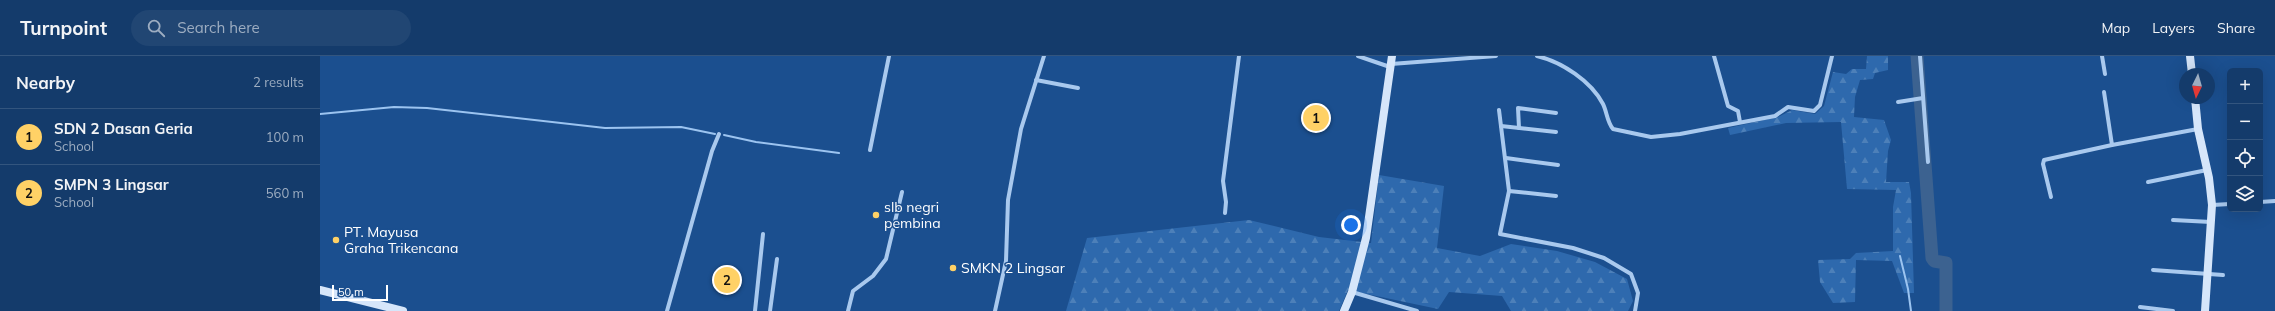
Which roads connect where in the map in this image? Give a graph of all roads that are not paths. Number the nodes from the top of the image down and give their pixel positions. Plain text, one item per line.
1 (889, 56) edge
2 (1044, 56) edge
3 (1239, 56) edge
4 (1358, 56) edge
5 (1496, 56) edge
6 (1537, 56) edge
7 (1714, 56) edge
8 (1832, 56) edge
9 (1920, 56) edge
10 (2102, 56) edge
11 (2190, 56) edge
12 (1464, 57) edge
13 (1391, 63) edge
14 (2191, 68) edge
15 (2104, 74) dead end
16 (1036, 80) junction
17 (1078, 88) dead end
18 (2104, 92) dead end
19 (1920, 98) junction
20 (1898, 102) dead end
21 (2196, 104) edge
22 (1499, 110) dead end
23 (1556, 113) dead end
24 (1740, 122) junction
25 (1502, 126) junction
26 (1519, 128) junction
27 (2198, 129) junction
28 (1556, 132) dead end
29 (719, 134) dead end
30 (2112, 145) junction
31 (870, 150) dead end
32 (1506, 158) junction
33 (1928, 162) dead end
34 (1558, 165) dead end
35 (2208, 170) junction
36 (2148, 182) dead end
37 (1509, 191) junction
38 (902, 192) dead end
39 (1556, 196) dead end
40 (2050, 197) dead end
41 (2275, 201) edge
42 (2263, 202) edge
43 (2227, 204) edge
44 (2212, 205) junction
45 (1224, 214) dead end
46 (2173, 220) dead end
47 (2211, 222) junction
48 (763, 234) dead end
49 (778, 259) dead end
50 (2153, 270) dead end
51 (2208, 274) junction
52 (2223, 275) dead end
53 (320, 290) edge
54 (1352, 292) junction
55 (2140, 307) dead end
56 (403, 311) edge
57 (667, 311) edge
58 (755, 311) edge
59 (770, 311) edge
60 (848, 311) edge
61 (995, 311) edge
62 (1344, 311) edge
63 (1417, 311) edge
64 (1635, 311) edge
65 (2173, 311) edge
66 (2205, 311) edge

1 - 31 street
2 - 16 street
3 - 45 street
4 - 13 street
5 - 12 street
6 - 24 street
7 - 24 street
8 - 24 street
9 - 19 street
10 - 15 street
11 - 14 street
12 - 13 street
13 - 54 street
16 - 17 street
16 - 61 street
18 - 30 street
19 - 20 street
19 - 33 street
21 - 27 street
22 - 25 street
23 - 26 street
25 - 26 street
25 - 32 street
26 - 28 street
27 - 30 street
27 - 35 street
29 - 57 street
30 - 40 street
32 - 34 street
32 - 37 street
35 - 36 street
35 - 44 street
37 - 39 street
37 - 64 street
38 - 60 street
41 - 42 street
43 - 44 street
44 - 47 street
46 - 47 street
47 - 51 street
48 - 58 street
49 - 59 street
50 - 51 street
51 - 52 street
51 - 66 street
53 - 56 street
54 - 62 street
54 - 63 street
55 - 65 street

